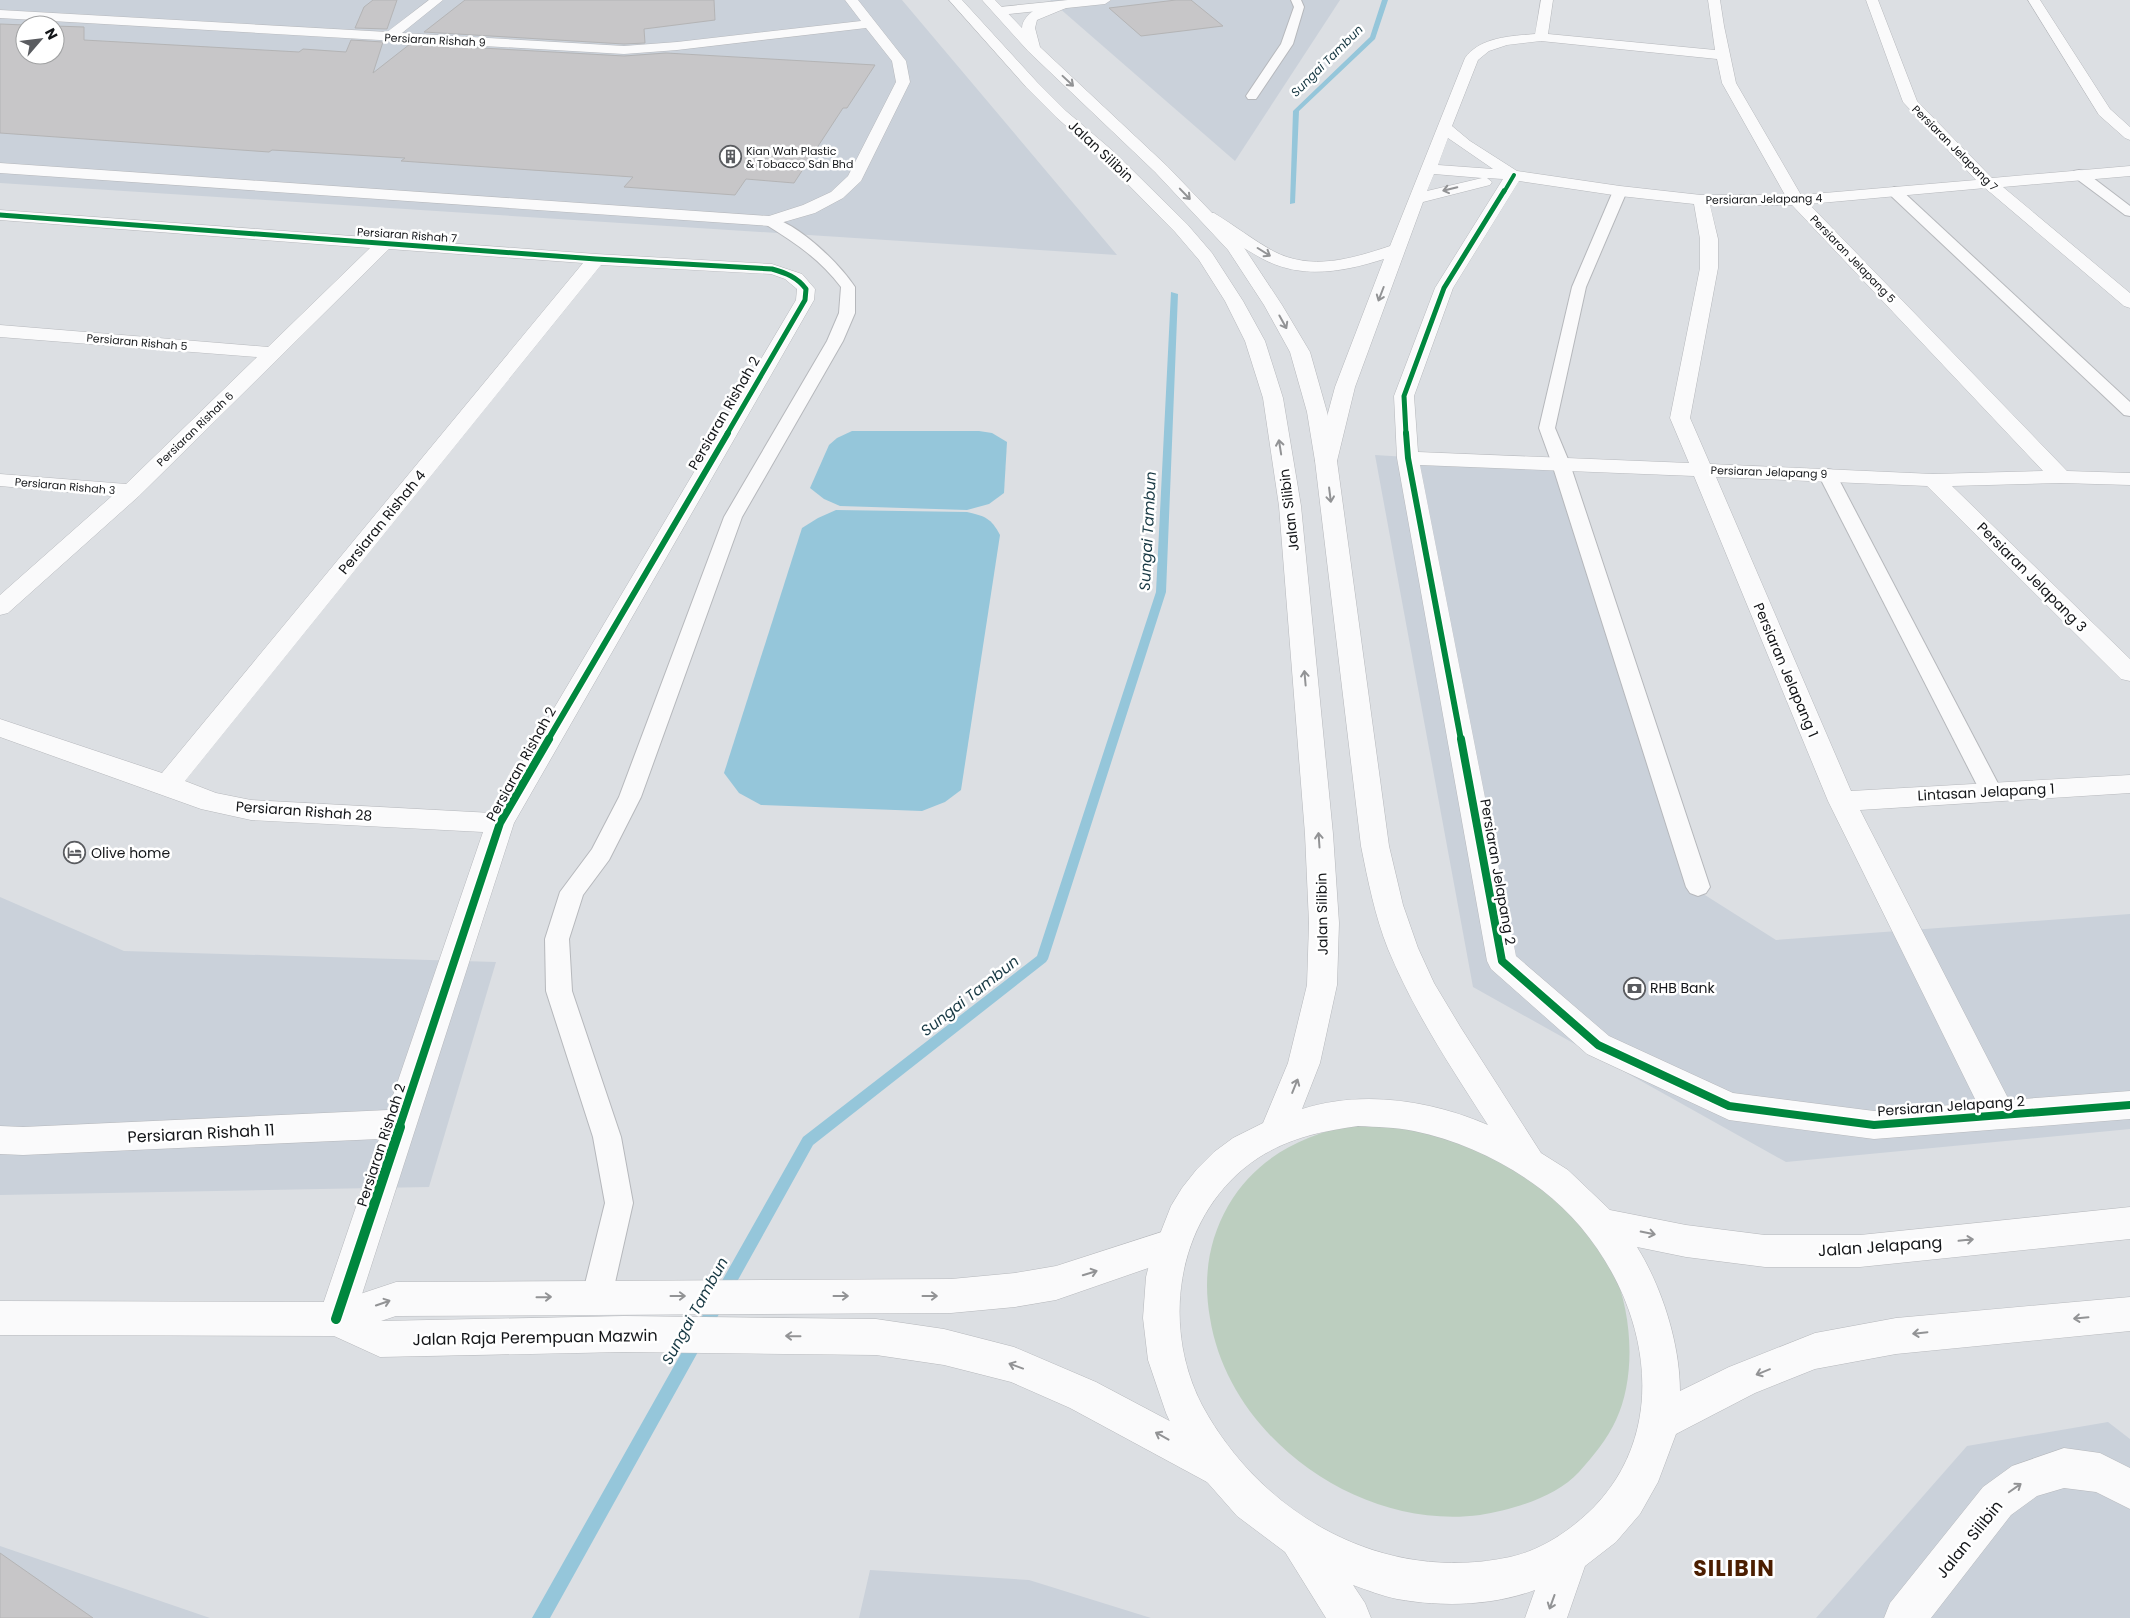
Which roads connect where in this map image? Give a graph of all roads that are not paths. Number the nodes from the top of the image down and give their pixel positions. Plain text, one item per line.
1 (437, 0) edge
2 (851, 0) edge
3 (955, 0) edge
4 (966, 0) edge
5 (988, 0) edge
6 (1018, 0) edge
7 (1105, 0) edge
8 (1296, 0) edge
9 (1546, 0) edge
10 (1714, 0) edge
11 (1872, 0) edge
12 (2034, 0) edge
13 (1061, 5) junction
14 (1000, 11) junction
15 (0, 14) edge
16 (870, 24) junction
17 (389, 37) junction
18 (1541, 37) junction
19 (1033, 48) junction
20 (1723, 55) junction
21 (1032, 85) junction
22 (1252, 96) dead end
23 (1445, 128) junction
24 (2130, 135) edge
25 (0, 168) edge
26 (1428, 170) junction
27 (2130, 171) edge
28 (2078, 174) junction
29 (1514, 175) junction
30 (1987, 182) junction
31 (1620, 191) junction
32 (1894, 191) junction
33 (1416, 199) junction
34 (1700, 200) junction
35 (1796, 200) junction
36 (2130, 212) edge
37 (0, 215) edge
38 (1208, 217) junction
39 (770, 221) junction
40 (384, 244) junction
41 (1398, 249) junction
42 (596, 259) junction
43 (806, 289) joint
44 (2130, 302) edge
45 (0, 331) edge
46 (274, 353) junction
47 (2130, 411) edge
48 (1408, 458) junction
49 (1326, 461) junction
50 (1561, 464) junction
51 (1701, 469) junction
52 (1827, 474) junction
53 (2061, 477) junction
54 (2130, 479) edge
55 (0, 480) edge
56 (1933, 480) junction
57 (131, 492) junction
58 (0, 608) edge
59 (2130, 674) edge
60 (0, 728) edge
61 (2130, 784) edge
62 (167, 785) junction
63 (1991, 791) junction
64 (1842, 801) junction
65 (500, 823) junction
66 (1698, 887) dead end
67 (2130, 1105) edge
68 (2000, 1116) junction
69 (402, 1124) junction
70 (1276, 1131) junction
71 (0, 1140) edge
72 (1529, 1161) junction
73 (1600, 1224) junction
74 (2130, 1224) edge
75 (1171, 1245) junction
76 (613, 1296) junction
77 (2130, 1314) edge
78 (0, 1318) edge
79 (336, 1319) junction
80 (1659, 1422) junction
81 (1220, 1469) junction
82 (2130, 1489) edge
83 (1299, 1540) junction
84 (1569, 1553) junction
85 (1350, 1618) edge
86 (1546, 1618) edge
87 (1905, 1618) edge

1 - 17 street
2 - 16 street
3 - 21 street, Jalan Silibin
4 - 14 street
5 - 14 street, Jalan Silibin
6 - 13 street
7 - 13 street
8 - 22 lane
9 - 18 street
10 - 20 street, Persiaran Jelapang 5
11 - 30 street, Persiaran Jelapang 7
12 - 24 street
13 - 14 street
13 - 19 street
14 - 19 street, Jalan Silibin
14 - 21 street
15 - 17 street, Persiaran Rishah 9
16 - 17 street, Persiaran Rishah 9
16 - 39 street
18 - 20 street, Jalan Silibin
18 - 23 street, Jalan Silibin
19 -> 38 street, Jalan Silibin
20 - 35 street, Persiaran Jelapang 5
70 -> 21 street, Jalan Silibin
23 - 26 street, Jalan Silibin
23 - 29 street
25 - 39 street
26 - 29 street, Persiaran Jelapang 4
26 - 33 street, Jalan Silibin
27 - 28 street, Persiaran Jelapang 4
28 - 30 street, Persiaran Jelapang 4
28 - 36 lane
29 - 31 street, Persiaran Jelapang 4
29 -> 33 street
29 - 48 street, Persiaran Jelapang 2
30 - 32 street, Persiaran Jelapang 4
30 - 44 street, Persiaran Jelapang 7
31 - 34 street, Persiaran Jelapang 4
31 - 50 lane
32 - 35 street, Persiaran Jelapang 4
32 - 47 lane
33 - 41 street, Jalan Silibin
34 - 35 street, Persiaran Jelapang 4
34 - 51 street, Persiaran Jelapang 1
35 - 53 street, Persiaran Jelapang 5
37 - 40 street, Persiaran Rishah 7
38 -> 41 street
38 -> 49 street, Jalan Silibin
39 - 76 lane
40 - 42 street, Persiaran Rishah 7
40 - 46 street, Persiaran Rishah 6
41 -> 49 street, Jalan Silibin
42 - 43 street, Persiaran Rishah 7
42 - 62 street, Persiaran Rishah 4
43 - 65 street, Persiaran Rishah 2
45 - 46 street, Persiaran Rishah 5
46 - 57 street, Persiaran Rishah 6
48 - 50 street, Persiaran Jelapang 9
48 - 68 street, Persiaran Jelapang 2
49 -> 72 street, Jalan Silibin
50 - 51 street, Persiaran Jelapang 9
50 - 66 lane
51 - 52 street, Persiaran Jelapang 9
51 - 64 street, Persiaran Jelapang 1
52 - 56 street, Persiaran Jelapang 9
52 - 63 lane
53 - 54 street, Persiaran Jelapang 9
53 - 56 street, Persiaran Jelapang 9
55 - 57 street, Persiaran Rishah 3
56 - 59 street, Persiaran Jelapang 3
57 - 58 street, Persiaran Rishah 6
60 - 62 street, Persiaran Rishah 28
61 - 63 street, Lintasan Jelapang 1
62 - 65 street, Persiaran Rishah 28
63 - 64 street, Lintasan Jelapang 1
64 - 68 street, Persiaran Jelapang 1
65 - 69 street, Persiaran Rishah 2
67 - 68 street, Persiaran Jelapang 2
69 - 71 street, Persiaran Rishah 11
69 - 79 street, Persiaran Rishah 2
70 - 72 street
70 - 75 street
72 - 73 street
73 -> 74 street, Jalan Jelapang
73 - 80 street
76 -> 75 street, Jalan Raja Perempuan Mazwin
75 - 81 street
79 -> 76 street, Jalan Raja Perempuan Mazwin
77 -> 80 street
78 - 79 street, Jalan Raja Perempuan Mazwin
81 -> 79 street, Jalan Raja Perempuan Mazwin
80 - 84 street
81 - 83 street
87 -> 82 street, Jalan Silibin
83 - 84 street
83 - 85 street
84 -> 86 street

